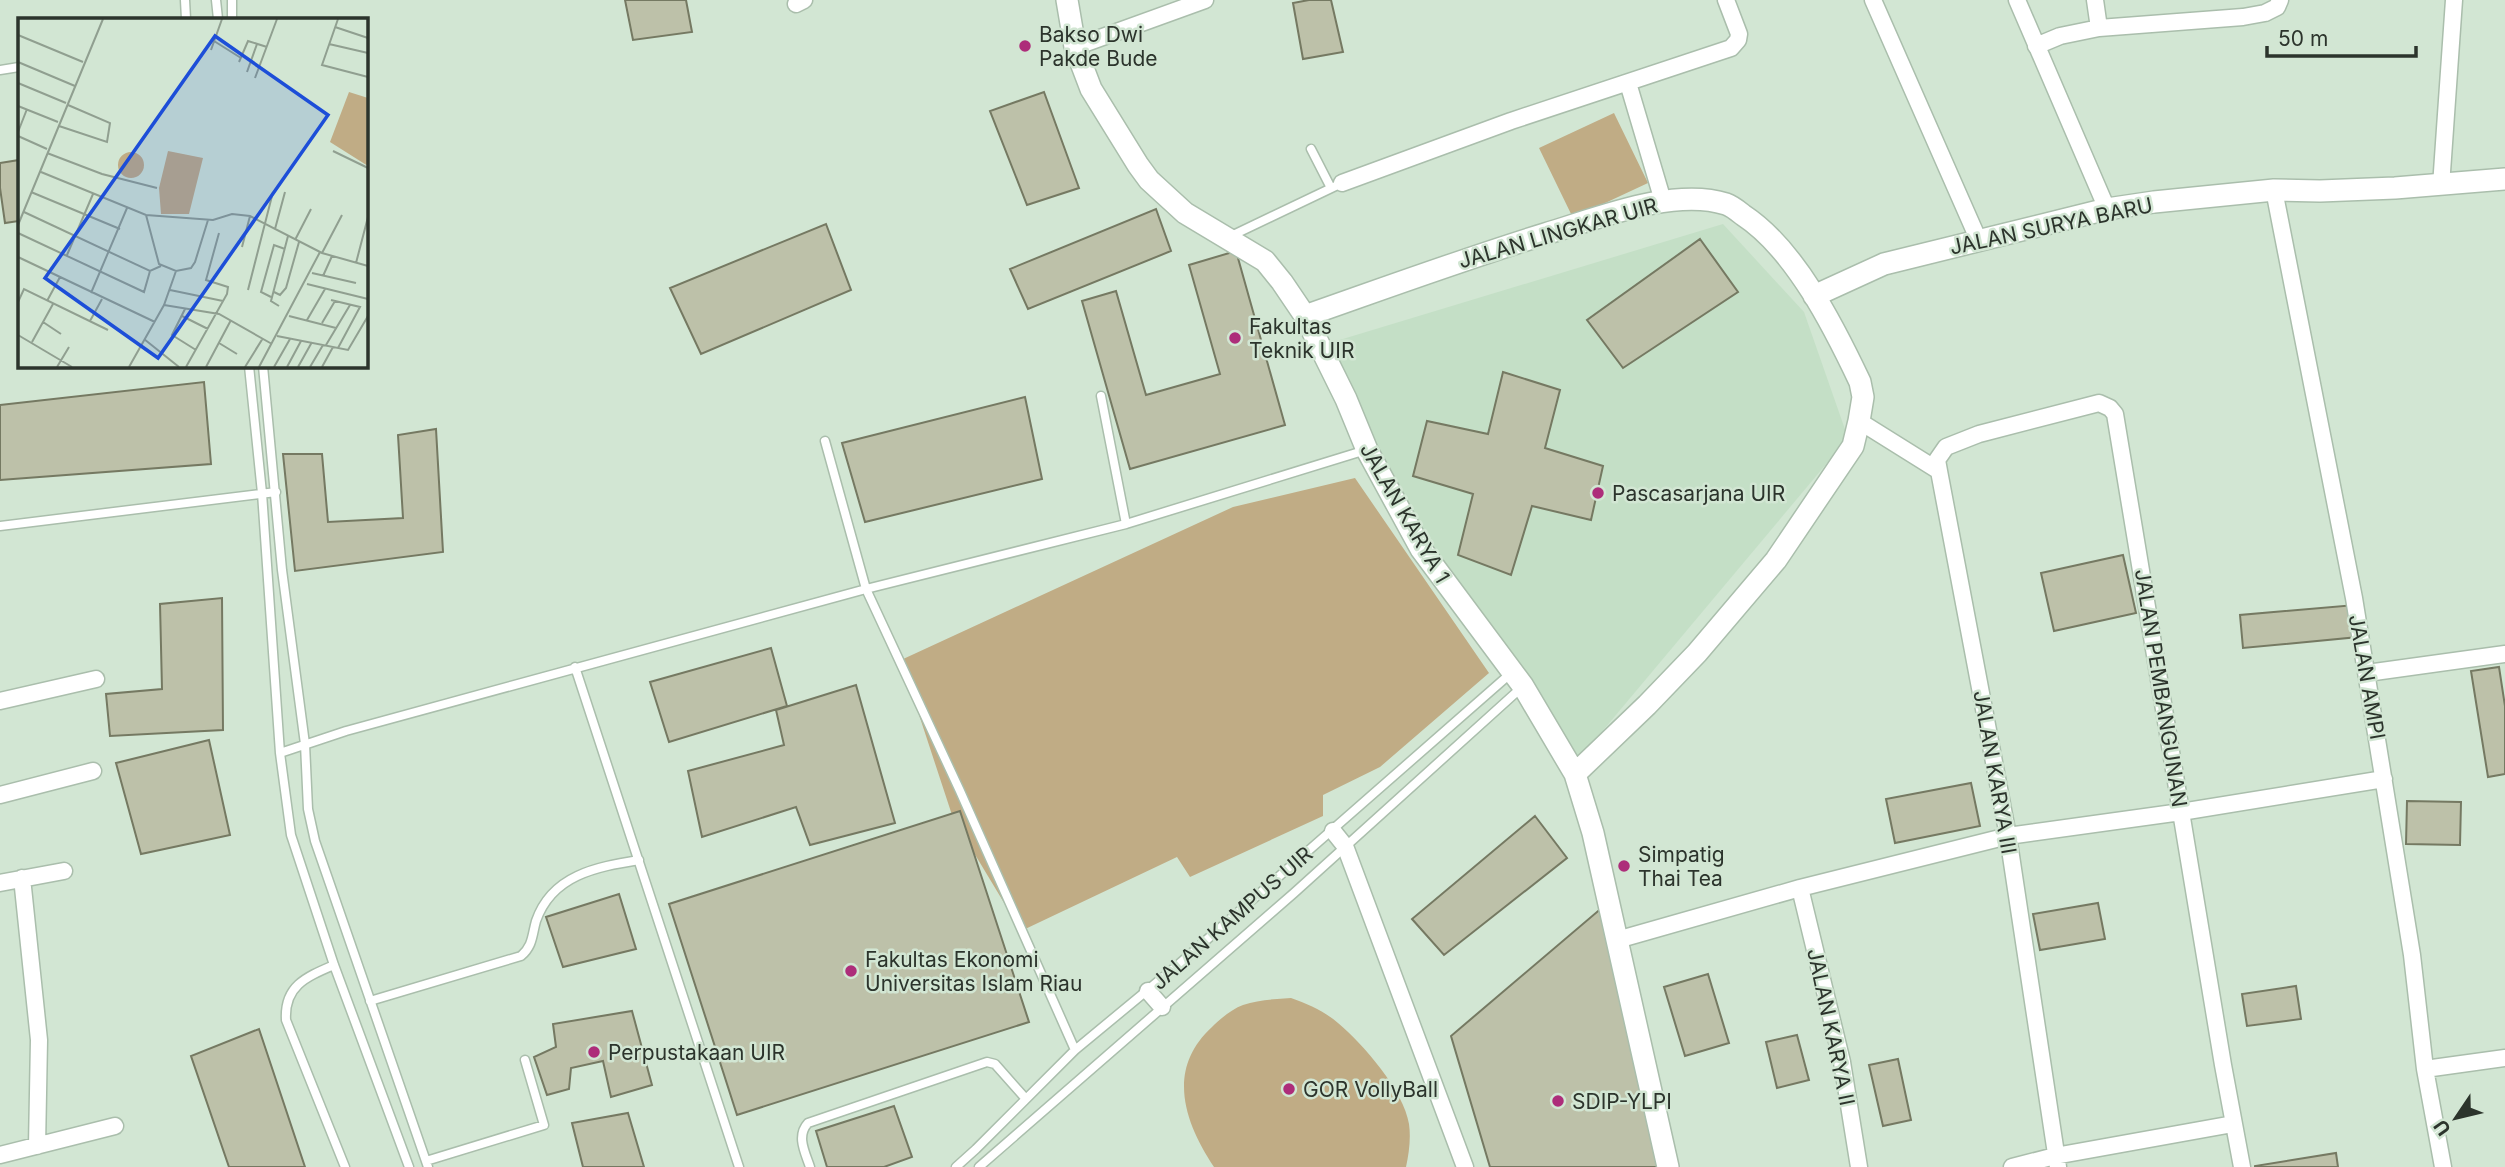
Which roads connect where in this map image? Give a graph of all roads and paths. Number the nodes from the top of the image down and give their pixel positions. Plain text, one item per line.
1 (185, 0) edge
2 (216, 0) edge
3 (232, 0) edge
4 (1067, 0) edge
5 (1205, 0) edge
6 (1726, 0) edge
7 (1872, 0) edge
8 (2017, 0) edge
9 (2095, 0) edge
10 (2280, 0) edge
11 (2454, 0) edge
12 (186, 18) edge
13 (218, 18) edge
14 (232, 18) edge
15 (2099, 28) junction
16 (2036, 46) junction
17 (1075, 47) junction
18 (18, 67) edge
19 (0, 70) edge
20 (1628, 83) junction
21 (1311, 149) dead end
22 (2505, 179) edge
23 (1336, 186) junction
24 (2441, 186) junction
25 (2274, 190) junction
26 (1663, 201) junction
27 (2107, 209) junction
28 (1228, 238) junction
29 (1979, 241) junction
30 (1814, 296) junction
31 (1305, 316) junction
32 (249, 368) edge
33 (263, 368) edge
34 (1101, 396) dead end
35 (1859, 422) junction
36 (825, 441) dead end
37 (1367, 450) junction
38 (1939, 471) junction
39 (276, 492) junction
40 (262, 493) junction
41 (1126, 524) junction
42 (0, 526) edge
43 (866, 589) junction
44 (2505, 654) edge
45 (575, 667) junction
46 (2367, 673) junction
47 (96, 679) dead end
48 (1518, 679) junction
49 (0, 683) edge
50 (2, 701) edge
51 (305, 744) junction
52 (281, 753) junction
53 (93, 771) dead end
54 (1575, 774) junction
55 (2384, 779) junction
56 (0, 795) edge
57 (2181, 812) junction
58 (1333, 831) junction
59 (2008, 836) junction
60 (1345, 846) junction
61 (639, 860) junction
62 (64, 871) dead end
63 (22, 878) junction
64 (0, 883) edge
65 (1800, 888) junction
66 (1617, 940) junction
67 (334, 965) junction
68 (1148, 991) junction
69 (370, 1001) junction
70 (1162, 1007) junction
71 (1075, 1050) junction
72 (2505, 1058) edge
73 (525, 1060) dead end
74 (2425, 1069) junction
75 (1027, 1099) junction
76 (2233, 1124) junction
77 (115, 1126) dead end
78 (37, 1146) junction
79 (0, 1155) edge
80 (2057, 1162) edge
81 (427, 1164) edge
82 (345, 1167) edge
83 (409, 1167) edge
84 (739, 1167) edge
85 (810, 1167) edge
86 (956, 1167) edge
87 (979, 1167) edge
88 (1465, 1167) edge
89 (1668, 1167) edge
90 (1859, 1167) edge
91 (2012, 1167) edge
92 (2242, 1167) edge
93 (2443, 1167) edge

1 - 12 lane
2 - 13 lane
3 - 14 lane
4 - 17 street, JALAN KARYA 1
5 - 17 street
6 - 20 street
7 - 29 street
8 - 16 street
9 - 15 street
10 - 15 street
11 - 24 street
15 - 16 street
16 - 27 street
17 - 28 street, JALAN KARYA 1
18 - 19 lane
20 - 23 street
20 - 26 street
21 - 23 lane
22 - 24 street, JALAN SURYA BARU
23 - 28 lane
24 - 25 street, JALAN SURYA BARU
25 - 27 street, JALAN SURYA BARU
25 - 46 street, JALAN AMPI
26 - 30 street, JALAN LINGKAR UIR
26 - 31 street, JALAN LINGKAR UIR
27 - 29 street, JALAN SURYA BARU
28 - 31 street, JALAN KARYA 1
29 - 30 street, JALAN SURYA BARU
30 - 35 street, JALAN LINGKAR UIR
31 - 37 street, JALAN KARYA 1
32 - 40 lane
33 - 39 lane
34 - 41 lane
35 - 38 street
35 - 54 street, JALAN LINGKAR UIR
36 - 43 lane
37 - 41 lane
37 - 48 street, JALAN KARYA 1
38 - 57 street, JALAN PEMBANGUNAN
38 - 59 street, JALAN KARYA III
39 - 40 lane
39 - 51 lane
40 - 42 lane
40 - 52 lane
41 - 43 lane
43 - 45 lane
43 - 71 lane
44 - 46 street
45 - 51 lane
45 - 61 lane
46 - 55 street, JALAN AMPI
47 - 50 street
48 - 54 street, JALAN KARYA 1
48 - 58 lane, JALAN KAMPUS UIR
48 - 60 lane, JALAN KAMPUS UIR
49 - 50 street
51 - 52 lane
51 - 69 lane
52 - 67 lane
53 - 56 street
54 - 66 street, JALAN KARYA 1
55 - 57 street
55 - 74 street, JALAN AMPI
57 - 59 street
57 - 76 street, JALAN PEMBANGUNAN
58 - 60 street
58 - 68 lane, JALAN KAMPUS UIR
59 - 65 street
59 - 80 street, JALAN KARYA III
60 - 70 lane, JALAN KAMPUS UIR
60 - 88 street
61 - 69 lane
61 - 84 lane
62 - 63 street
63 - 64 street
63 - 78 street
65 - 66 street
65 - 90 street, JALAN KARYA II
66 - 89 street, JALAN KARYA 1
67 - 82 lane
67 - 83 lane
68 - 70 street
68 - 71 lane, JALAN KAMPUS UIR
69 - 81 lane
70 - 87 lane, JALAN KAMPUS UIR
71 - 75 lane, JALAN KAMPUS UIR
72 - 74 street
73 - 81 lane
74 - 93 street, JALAN AMPI
75 - 85 lane
75 - 86 lane, JALAN KAMPUS UIR
76 - 80 street
76 - 92 street, JALAN PEMBANGUNAN
77 - 78 street
78 - 79 street
80 - 91 street

